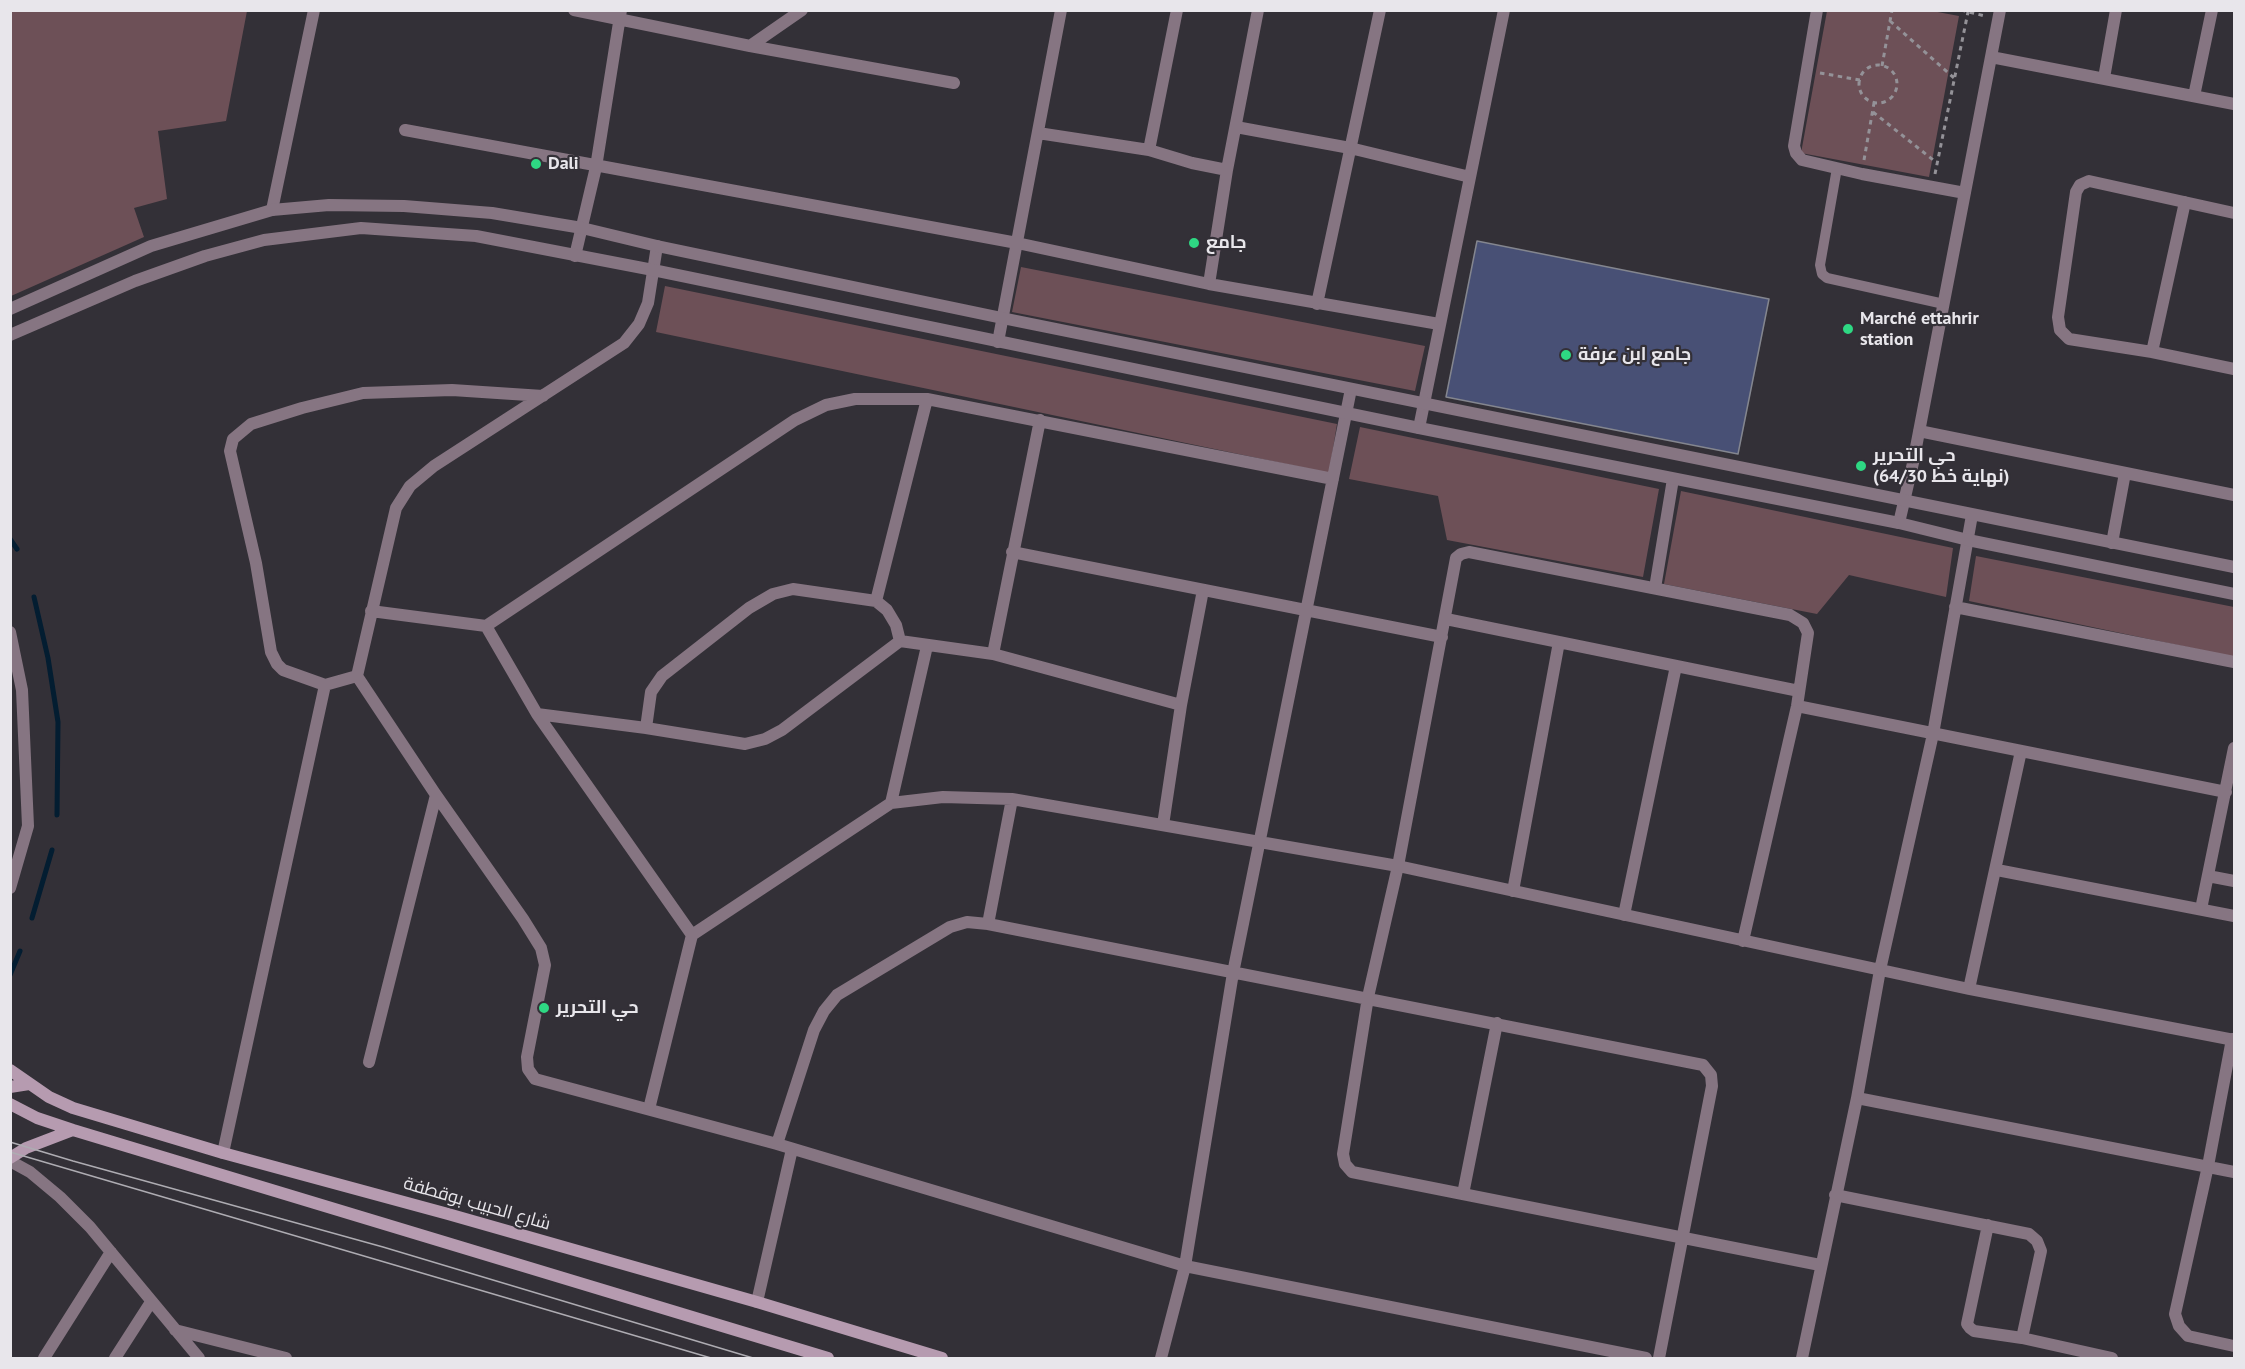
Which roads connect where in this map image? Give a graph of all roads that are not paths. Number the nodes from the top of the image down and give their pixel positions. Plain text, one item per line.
1 (314, 10) edge
2 (574, 10) edge
3 (802, 10) edge
4 (1061, 10) edge
5 (1177, 10) edge
6 (1258, 10) edge
7 (1380, 10) edge
8 (1504, 10) edge
9 (1817, 10) edge
10 (2116, 10) edge
11 (2212, 10) edge
12 (2000, 14) edge
13 (620, 15) edge
14 (750, 46) junction
15 (1992, 57) junction
16 (2104, 78) junction
17 (954, 83) dead end
18 (2194, 96) junction
19 (2235, 104) edge
20 (1236, 127) junction
21 (405, 130) dead end
22 (1038, 132) junction
23 (1350, 148) junction
24 (1149, 150) junction
25 (596, 167) junction
26 (1837, 168) junction
27 (1227, 170) junction
28 (1470, 177) junction
29 (1965, 193) junction
30 (2185, 202) junction
31 (272, 210) junction
32 (2235, 213) edge
33 (582, 228) junction
34 (1017, 243) junction
35 (657, 246) junction
36 (575, 256) junction
37 (653, 270) junction
38 (1209, 284) junction
39 (1317, 304) junction
40 (1944, 304) junction
41 (10, 309) edge
42 (1002, 318) junction
43 (1439, 324) junction
44 (10, 335) edge
45 (998, 342) junction
46 (2152, 352) junction
47 (2235, 369) edge
48 (1351, 389) junction
49 (543, 396) junction
50 (927, 399) junction
51 (1422, 403) junction
52 (1346, 413) junction
53 (1040, 420) junction
54 (1419, 428) junction
55 (1919, 431) junction
56 (2125, 473) junction
57 (1333, 479) junction
58 (1673, 479) junction
59 (2235, 495) edge
60 (1904, 502) junction
61 (1972, 515) junction
62 (1899, 524) junction
63 (1968, 540) junction
64 (2112, 543) junction
65 (1012, 552) junction
66 (2235, 567) edge
67 (1655, 588) junction
68 (1203, 590) junction
69 (2235, 594) edge
70 (876, 601) junction
71 (1955, 607) junction
72 (1306, 610) junction
73 (371, 611) junction
74 (1446, 619) junction
75 (486, 626) junction
76 (10, 632) edge
77 (1442, 637) junction
78 (900, 641) junction
79 (1559, 642) junction
80 (927, 646) junction
81 (993, 654) junction
82 (2235, 662) edge
83 (1676, 666) junction
84 (357, 676) junction
85 (325, 685) junction
86 (1799, 691) junction
87 (1181, 705) junction
88 (1797, 706) junction
89 (537, 714) junction
90 (646, 728) junction
91 (1933, 734) junction
92 (2235, 748) edge
93 (2021, 750) junction
94 (2226, 792) junction
95 (436, 795) junction
96 (1012, 799) junction
97 (891, 803) junction
98 (1163, 825) junction
99 (1260, 843) junction
100 (1398, 866) junction
101 (1996, 870) junction
102 (2208, 876) junction
103 (2235, 881) edge
104 (10, 888) edge
105 (1513, 891) junction
106 (2201, 909) junction
107 (1624, 915) junction
108 (2235, 916) edge
109 (988, 924) junction
110 (692, 935) junction
111 (1743, 940) junction
112 (1880, 970) junction
113 (1233, 973) junction
114 (1969, 989) junction
115 (1368, 998) junction
116 (1497, 1023) junction
117 (2233, 1040) edge
118 (369, 1062) dead end
119 (10, 1070) edge
120 (29, 1084) junction
121 (10, 1087) edge
122 (1857, 1098) junction
123 (10, 1104) edge
124 (649, 1109) junction
125 (73, 1130) junction
126 (777, 1144) junction
127 (792, 1149) junction
128 (224, 1153) junction
129 (10, 1160) edge
130 (2208, 1166) junction
131 (2235, 1172) edge
132 (1463, 1194) junction
133 (1835, 1195) junction
134 (1988, 1226) junction
135 (1684, 1238) junction
136 (111, 1252) junction
137 (1820, 1265) junction
138 (1185, 1266) junction
139 (150, 1302) junction
140 (757, 1302) junction
141 (176, 1330) junction
142 (2022, 1338) junction
143 (2235, 1346) edge
144 (44, 1359) edge
145 (115, 1359) edge
146 (199, 1359) edge
147 (286, 1359) edge
148 (828, 1359) edge
149 (942, 1359) edge
150 (1161, 1359) edge
151 (1646, 1359) edge
152 (1659, 1359) edge
153 (1802, 1359) edge
154 (2112, 1359) edge

1 - 31 street
2 - 13 street
3 - 14 street
4 - 22 street
5 - 24 street
6 - 20 street
7 - 23 street
8 - 28 street
9 - 26 street
10 - 16 street
11 - 18 street
12 - 15 street
13 - 14 street
13 - 25 street
14 - 17 street
15 - 16 street
15 - 29 street
16 - 18 street
18 - 19 street
20 - 23 street
20 - 27 street
21 - 25 street
22 - 24 street
22 - 34 street
23 - 28 street
23 - 39 street
24 - 27 street
25 - 33 street
25 - 34 street
26 - 29 street
26 - 40 lane
27 - 38 street
28 - 43 street
29 - 40 street
30 - 32 street
30 - 46 street
30 - 46 street
31 - 33 street
31 - 41 street
33 - 35 street
33 - 36 street
34 - 38 street
34 - 42 street
35 - 37 street
35 - 42 street
36 - 37 street
36 - 44 street
37 - 45 street
37 - 49 street
38 - 39 street
39 - 43 street
40 - 55 street
42 - 45 street
42 - 48 street
43 - 51 street
45 - 52 street
46 - 47 street
48 - 51 street
48 - 52 street
49 - 73 street
49 - 85 street
50 - 53 street
50 - 70 street
50 - 75 street
51 - 54 street
51 - 60 street
52 - 54 street
52 - 57 street
53 - 57 street
53 - 65 street
54 - 58 street
55 - 56 street
55 - 60 street
56 - 59 street
56 - 64 street
57 - 72 street
58 - 62 street
58 - 67 street
60 - 61 street
60 - 62 street
61 - 63 street
61 - 64 street
62 - 63 street
63 - 69 street
63 - 71 street
64 - 66 street
65 - 68 street
65 - 81 street
67 - 74 street
67 - 86 street
68 - 72 street
68 - 87 street
70 - 78 street
70 - 90 street
71 - 82 street
71 - 91 street
72 - 77 street
72 - 99 street
73 - 75 street
73 - 84 street
74 - 77 street
74 - 79 street
75 - 89 street
76 - 104 street
77 - 100 street
78 - 80 street
78 - 90 street
79 - 83 street
79 - 105 street
80 - 81 street
80 - 97 street
81 - 87 street
83 - 86 street
83 - 107 street
84 - 85 street
84 - 95 street
85 - 128 street
86 - 88 street
87 - 98 street
88 - 91 street
88 - 111 street
89 - 90 street
89 - 110 street
91 - 93 street
91 - 112 street
92 - 94 street
93 - 94 street
93 - 101 street
94 - 102 street
95 - 118 street
95 - 124 street
96 - 97 street
96 - 98 street
96 - 109 street
97 - 110 street
98 - 99 street
99 - 100 street
99 - 113 street
100 - 105 street
100 - 115 street
101 - 106 street
101 - 114 street
102 - 103 street
102 - 106 street
105 - 107 street
106 - 108 street
107 - 111 street
109 - 113 street
109 - 126 street
110 - 124 street
111 - 112 street
112 - 114 street
112 - 122 street
113 - 115 street
113 - 138 street
114 - 117 street
115 - 116 street
115 - 132 street
116 - 132 street
116 - 135 street
117 - 130 street
119 - 120 main road, شارع الحبيب بوقطفة
120 - 121 main road
120 - 128 main road, شارع الحبيب بوقطفة
122 - 130 street
122 - 133 street
123 - 125 main road
124 - 126 street
125 - 129 main road
125 - 148 main road
126 - 127 street
127 - 138 street
127 - 140 street
128 - 140 main road, شارع الحبيب بوقطفة
129 - 136 street
130 - 131 street
130 - 143 street
132 - 135 street
133 - 134 street
133 - 137 street
134 - 142 street
134 - 142 street
135 - 137 street
135 - 152 street
136 - 139 street
136 - 144 street
137 - 153 street
138 - 150 street
138 - 151 street
139 - 141 street
139 - 145 street
140 - 149 main road, شارع الحبيب بوقطفة
141 - 146 street
141 - 147 street
142 - 154 street

